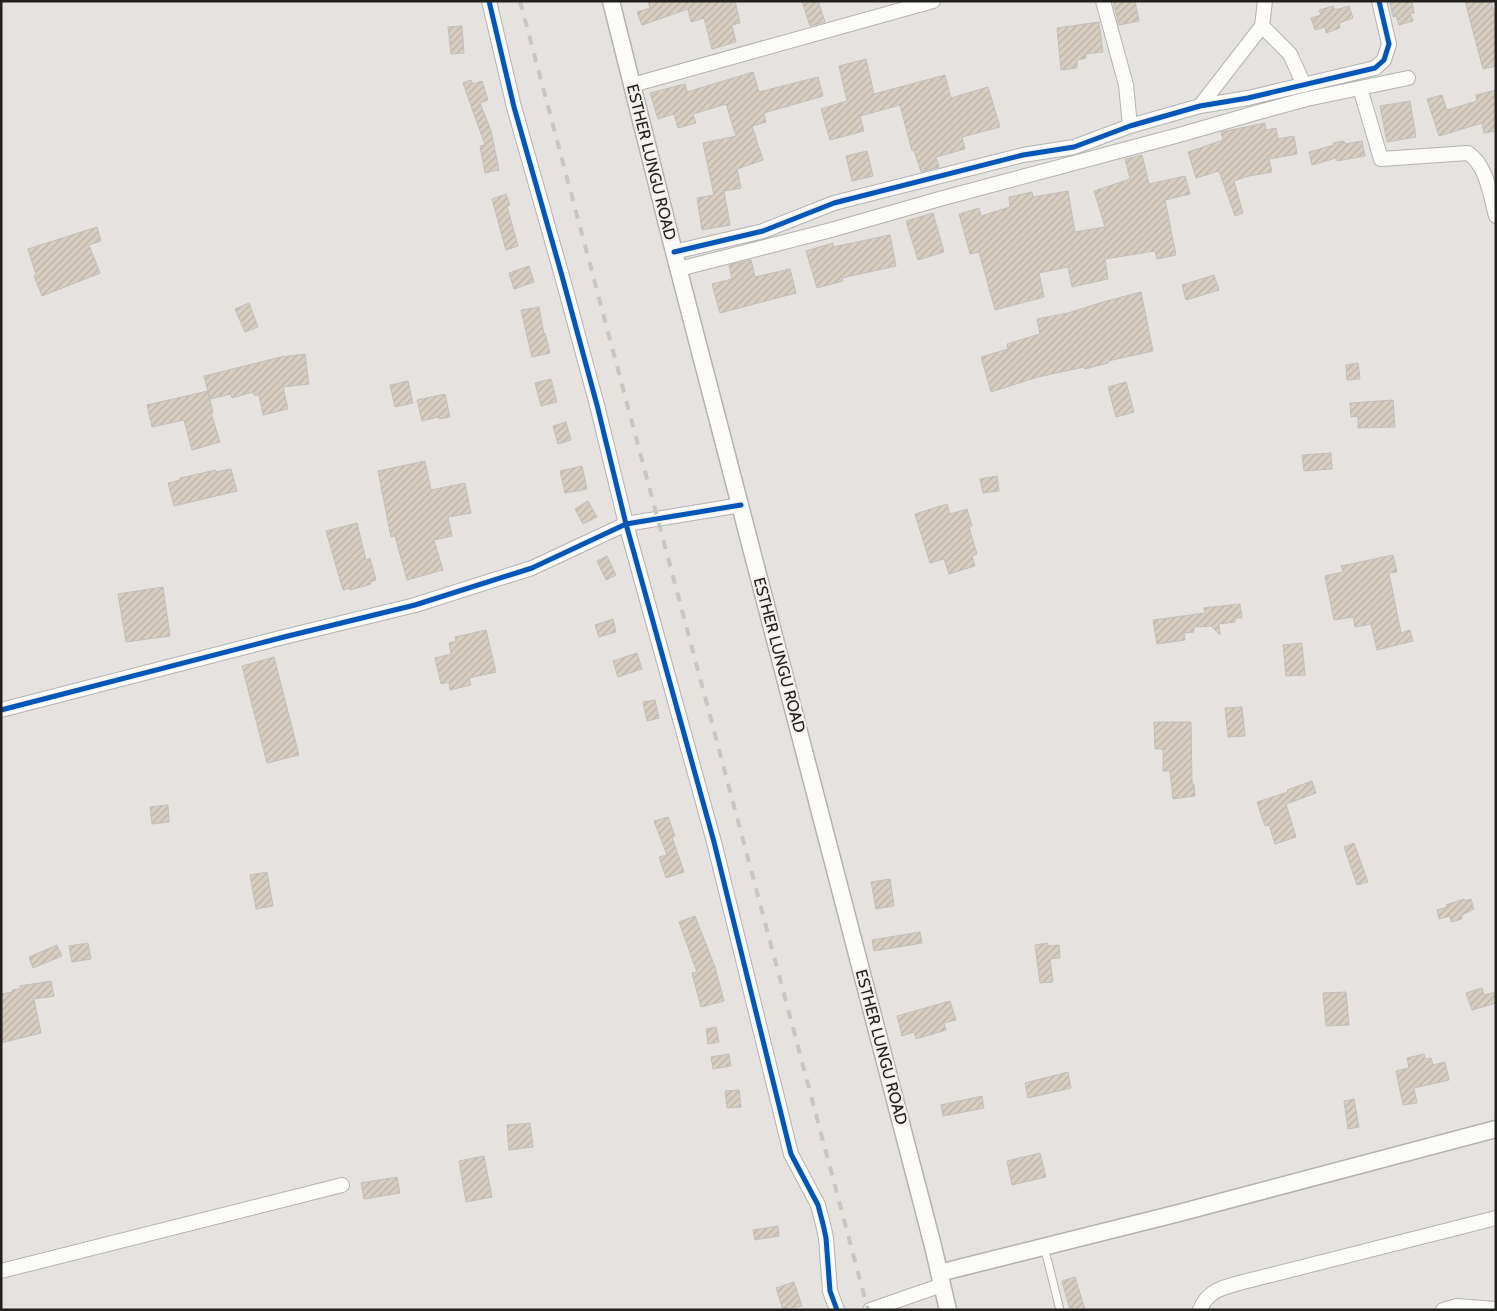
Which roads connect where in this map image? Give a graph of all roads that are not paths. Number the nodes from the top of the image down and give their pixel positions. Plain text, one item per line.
1 (489, 1) edge
2 (611, 1) edge
3 (933, 1) edge
4 (1103, 1) edge
5 (1265, 1) edge
6 (1379, 1) edge
7 (1262, 26) junction
8 (1408, 78) dead end
9 (632, 85) junction
10 (1304, 85) junction
11 (1360, 88) junction
12 (1200, 106) junction
13 (1130, 126) junction
14 (1496, 216) edge
15 (674, 252) junction
16 (679, 269) junction
17 (741, 505) junction
18 (626, 524) junction
19 (1, 710) edge
20 (1496, 1129) edge
21 (342, 1185) dead end
22 (1496, 1218) edge
23 (1044, 1246) junction
24 (1, 1271) edge
25 (940, 1279) junction
26 (1496, 1309) edge
27 (837, 1310) edge
28 (870, 1310) edge
29 (948, 1310) edge
30 (1060, 1310) edge
31 (1200, 1310) edge
32 (1443, 1310) edge

1 - 18 street
2 - 9 street, ESTHER LUNGU ROAD
3 - 9 street
4 - 13 street
5 - 7 street
6 - 10 street
7 - 10 street
7 - 12 street
8 - 11 street
9 - 15 street, ESTHER LUNGU ROAD
10 - 12 street
11 - 14 street
11 - 16 street
12 - 13 street
13 - 15 street
15 - 16 street, ESTHER LUNGU ROAD
16 - 17 street, ESTHER LUNGU ROAD
17 - 18 street
17 - 25 street, ESTHER LUNGU ROAD
18 - 19 street
18 - 27 street
20 - 23 street
21 - 24 street
22 - 31 street
23 - 25 street
23 - 30 lane
25 - 28 street
25 - 29 street, ESTHER LUNGU ROAD
26 - 32 street

